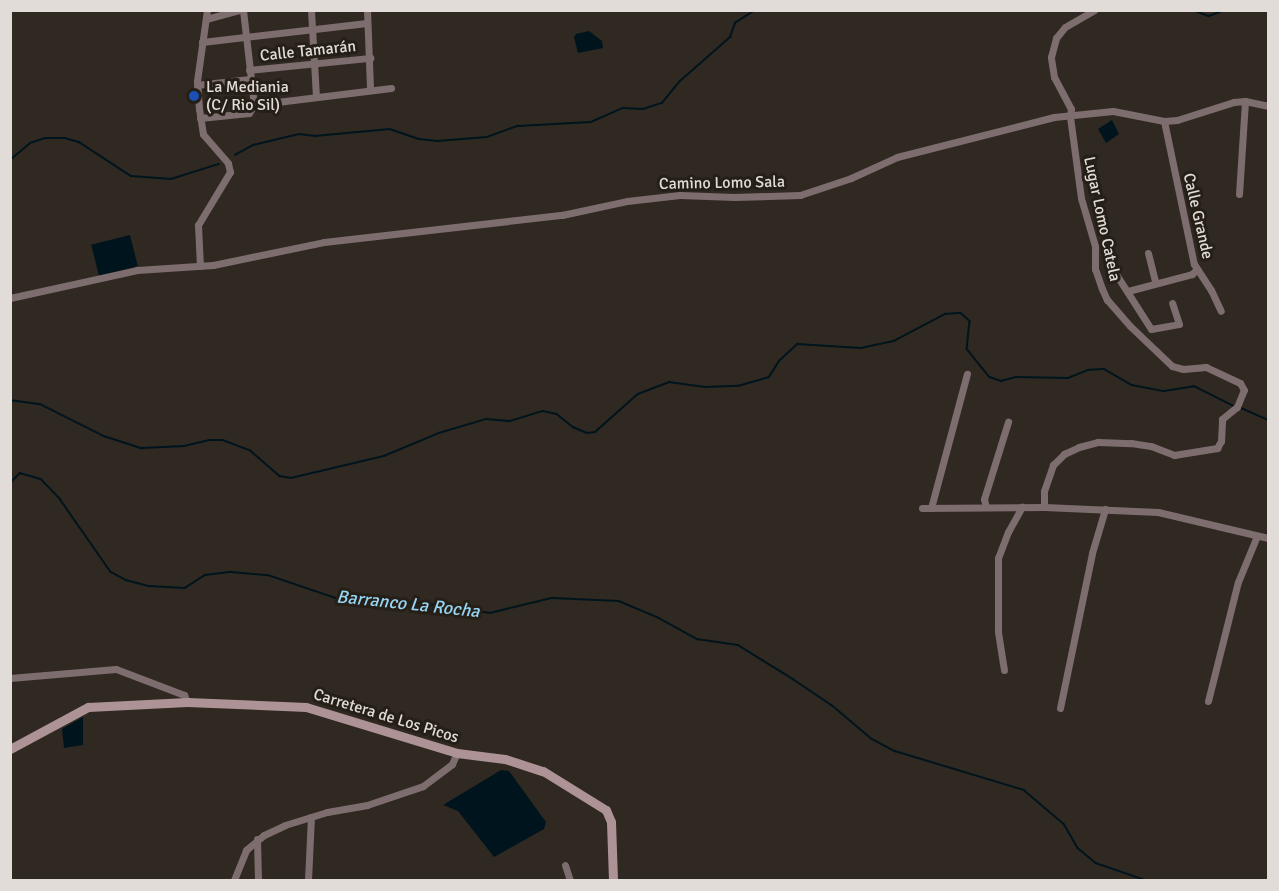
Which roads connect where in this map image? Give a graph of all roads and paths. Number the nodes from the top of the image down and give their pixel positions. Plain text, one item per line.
1 (207, 10) edge
2 (241, 10) edge
3 (311, 10) edge
4 (367, 10) edge
5 (1095, 10) edge
6 (206, 19) junction
7 (367, 23) junction
8 (312, 29) junction
9 (246, 37) junction
10 (202, 42) junction
11 (370, 58) junction
12 (314, 63) junction
13 (249, 70) junction
14 (250, 79) junction
15 (197, 85) junction
16 (391, 88) dead end
17 (370, 89) junction
18 (316, 97) junction
19 (1245, 101) junction
20 (254, 105) junction
21 (1269, 106) edge
22 (1070, 117) junction
23 (200, 118) junction
24 (1164, 121) junction
25 (1239, 194) dead end
26 (1148, 253) dead end
27 (200, 266) junction
28 (1112, 268) dead end
29 (1197, 269) junction
30 (1155, 282) junction
31 (1128, 291) junction
32 (10, 298) edge
33 (1172, 303) dead end
34 (1221, 310) dead end
35 (967, 374) dead end
36 (1008, 422) dead end
37 (986, 507) junction
38 (1022, 507) junction
39 (1044, 507) junction
40 (922, 508) dead end
41 (931, 508) junction
42 (1105, 509) junction
43 (1257, 536) junction
44 (1269, 538) edge
45 (1004, 670) dead end
46 (10, 678) edge
47 (1208, 701) dead end
48 (187, 702) junction
49 (1060, 708) dead end
50 (10, 749) edge
51 (457, 753) junction
52 (311, 817) junction
53 (257, 839) junction
54 (565, 865) dead end
55 (234, 880) edge
56 (258, 880) edge
57 (308, 880) edge
58 (570, 880) edge
59 (613, 880) edge

1 - 6 street
2 - 6 street
2 - 9 street
3 - 8 street
4 - 7 street
5 - 22 street
6 - 10 street
7 - 8 street
7 - 11 street
8 - 9 street
8 - 12 street
9 - 10 street
9 - 13 street
10 - 15 street
11 - 12 street, Calle Tamarán
11 - 17 street
12 - 13 street, Calle Tamarán
12 - 18 street
13 - 14 street
14 - 15 street, Calle Tamarán
14 - 20 street
15 - 23 street
16 - 17 street
17 - 18 street
18 - 20 street
19 - 21 street, Camino Lomo Sala
19 - 24 street, Camino Lomo Sala
19 - 25 street
20 - 23 street
22 - 24 street, Camino Lomo Sala
22 - 27 street, Camino Lomo Sala
22 - 39 street, Lugar Lomo Catela
23 - 27 street
24 - 29 street, Calle Grande
26 - 30 street
27 - 32 street, Camino Lomo Sala
28 - 31 street
29 - 30 street
29 - 34 street, Calle Grande
30 - 31 street
31 - 33 street
35 - 41 street
36 - 37 street
37 - 38 street
37 - 41 street
38 - 39 street
38 - 45 street
39 - 42 street
40 - 41 street
42 - 43 street
42 - 49 street
43 - 44 street
43 - 47 street
46 - 48 street
48 - 50 main road, Carretera de Los Picos
48 - 51 main road, Carretera de Los Picos
51 - 52 street
51 - 59 main road, Carretera de Los Picos
52 - 53 street
52 - 57 street
53 - 55 street
53 - 56 street
54 - 58 street

